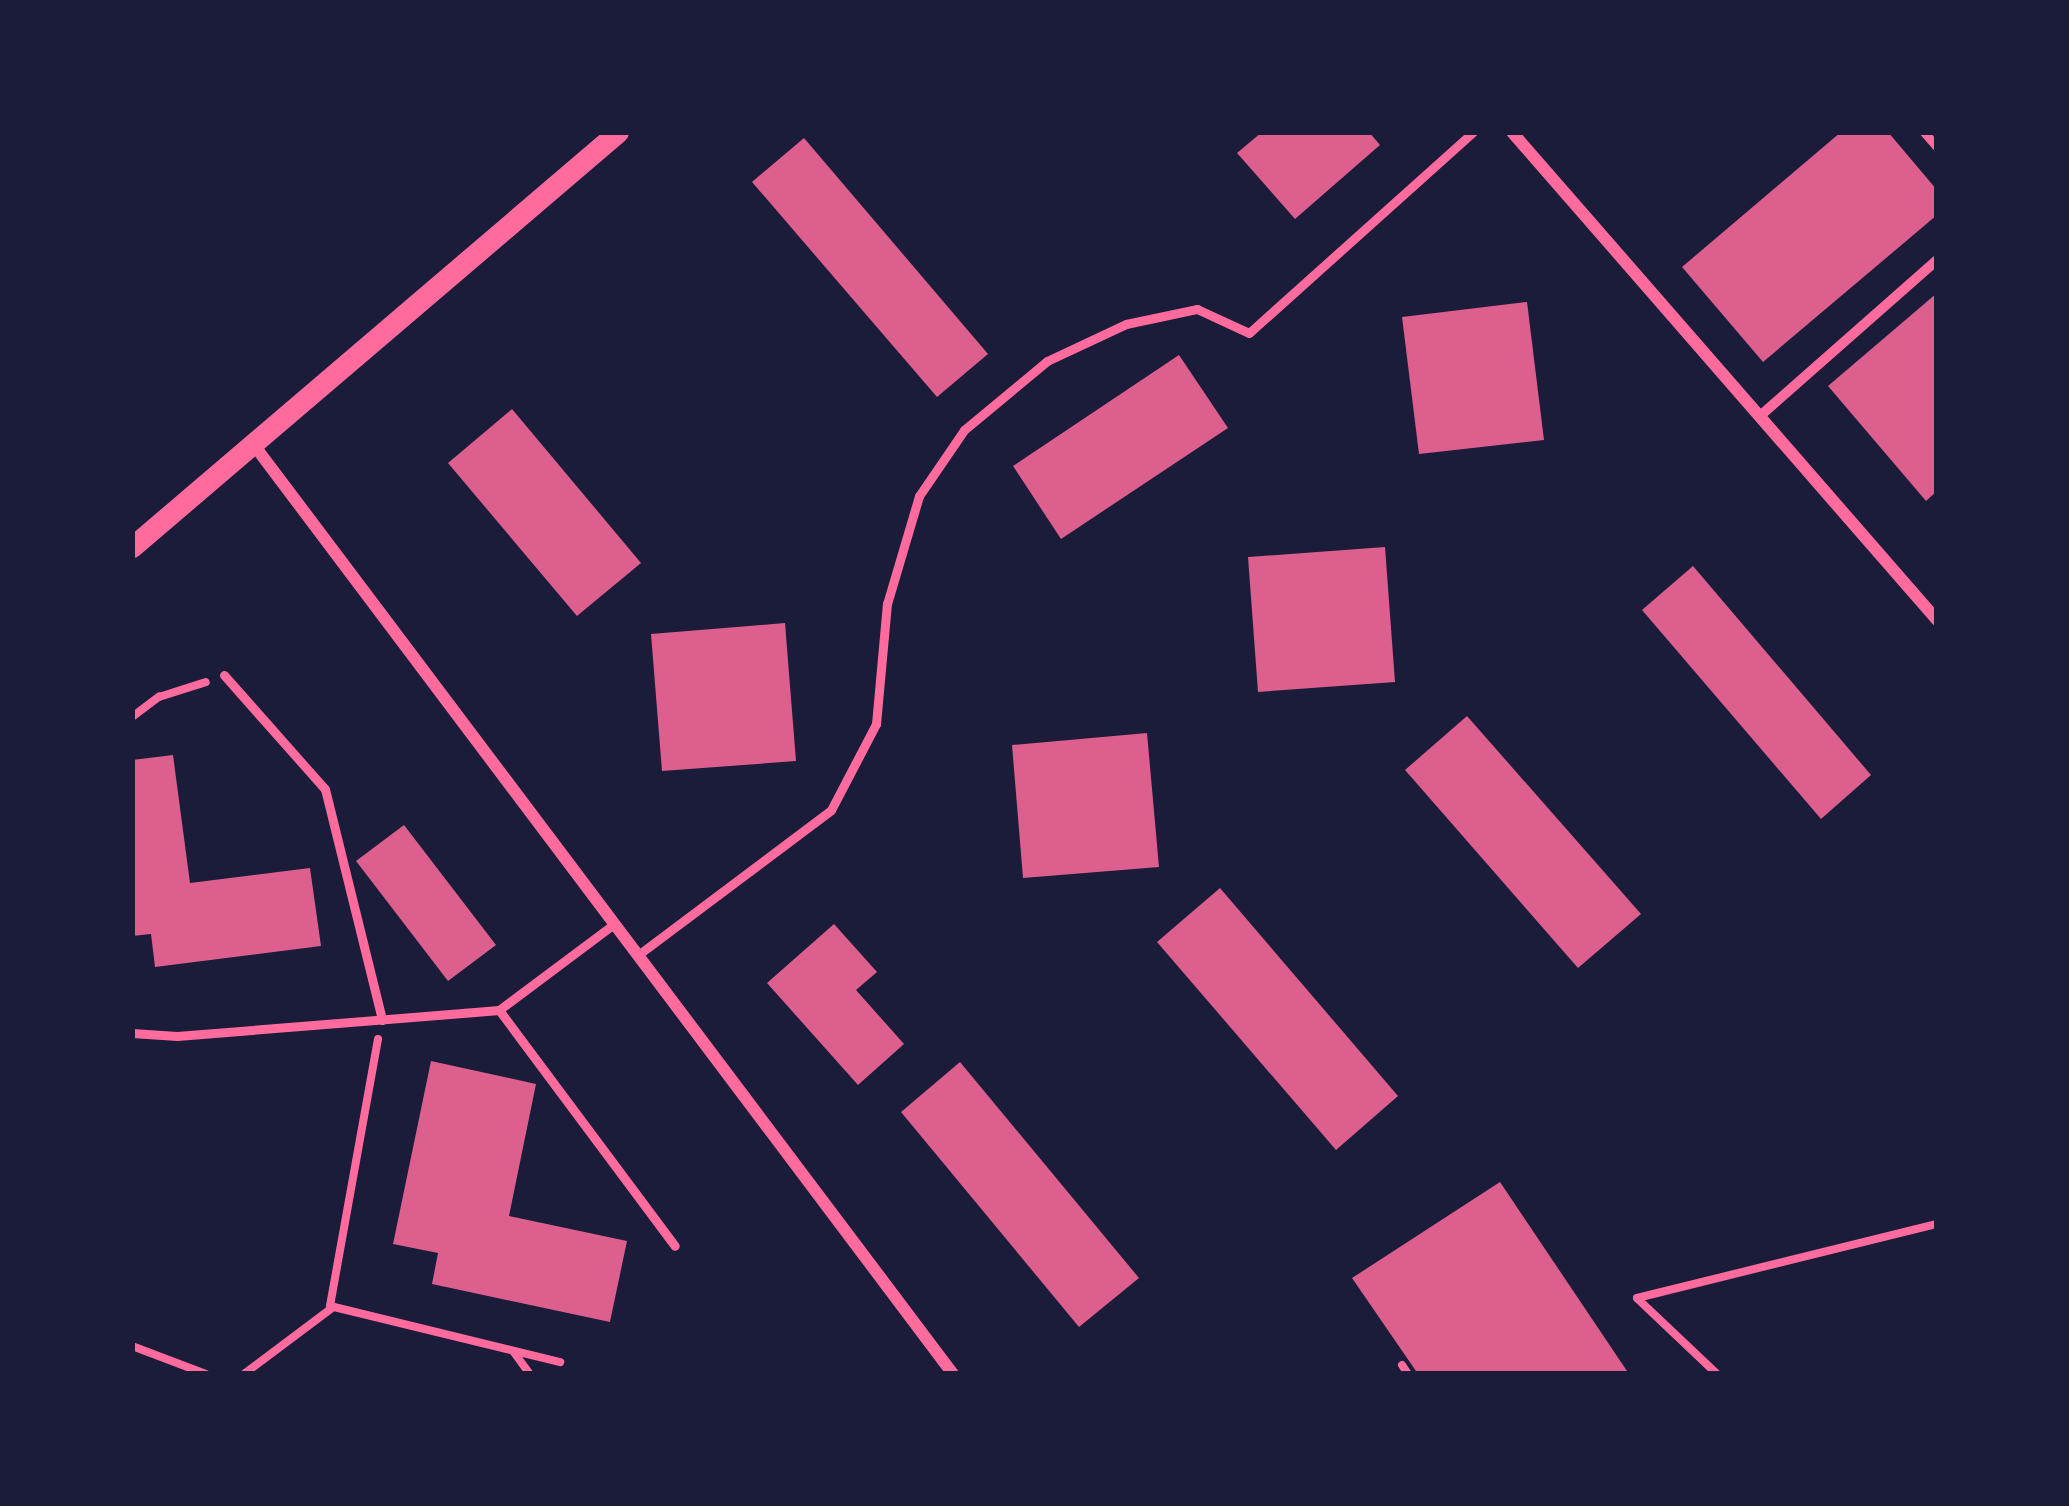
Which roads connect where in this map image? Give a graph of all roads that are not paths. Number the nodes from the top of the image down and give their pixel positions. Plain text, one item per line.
1 (618, 132) edge
2 (1473, 132) edge
3 (1512, 132) edge
4 (1924, 132) edge
5 (1937, 147) edge
6 (1937, 260) edge
7 (1760, 416) junction
8 (254, 445) junction
9 (132, 548) edge
10 (1937, 620) edge
11 (224, 676) road end
12 (614, 924) junction
13 (638, 955) junction
14 (499, 1010) junction
15 (382, 1020) junction
16 (132, 1033) edge
17 (675, 1246) dead end
18 (953, 1374) edge

1 - 8 street
2 - 13 lane
3 - 7 street
4 - 5 lane
6 - 7 street
7 - 10 street
8 - 9 street
8 - 12 street
11 - 15 lane
12 - 13 street
12 - 14 lane
13 - 18 street
14 - 15 lane
14 - 17 lane
15 - 16 lane

